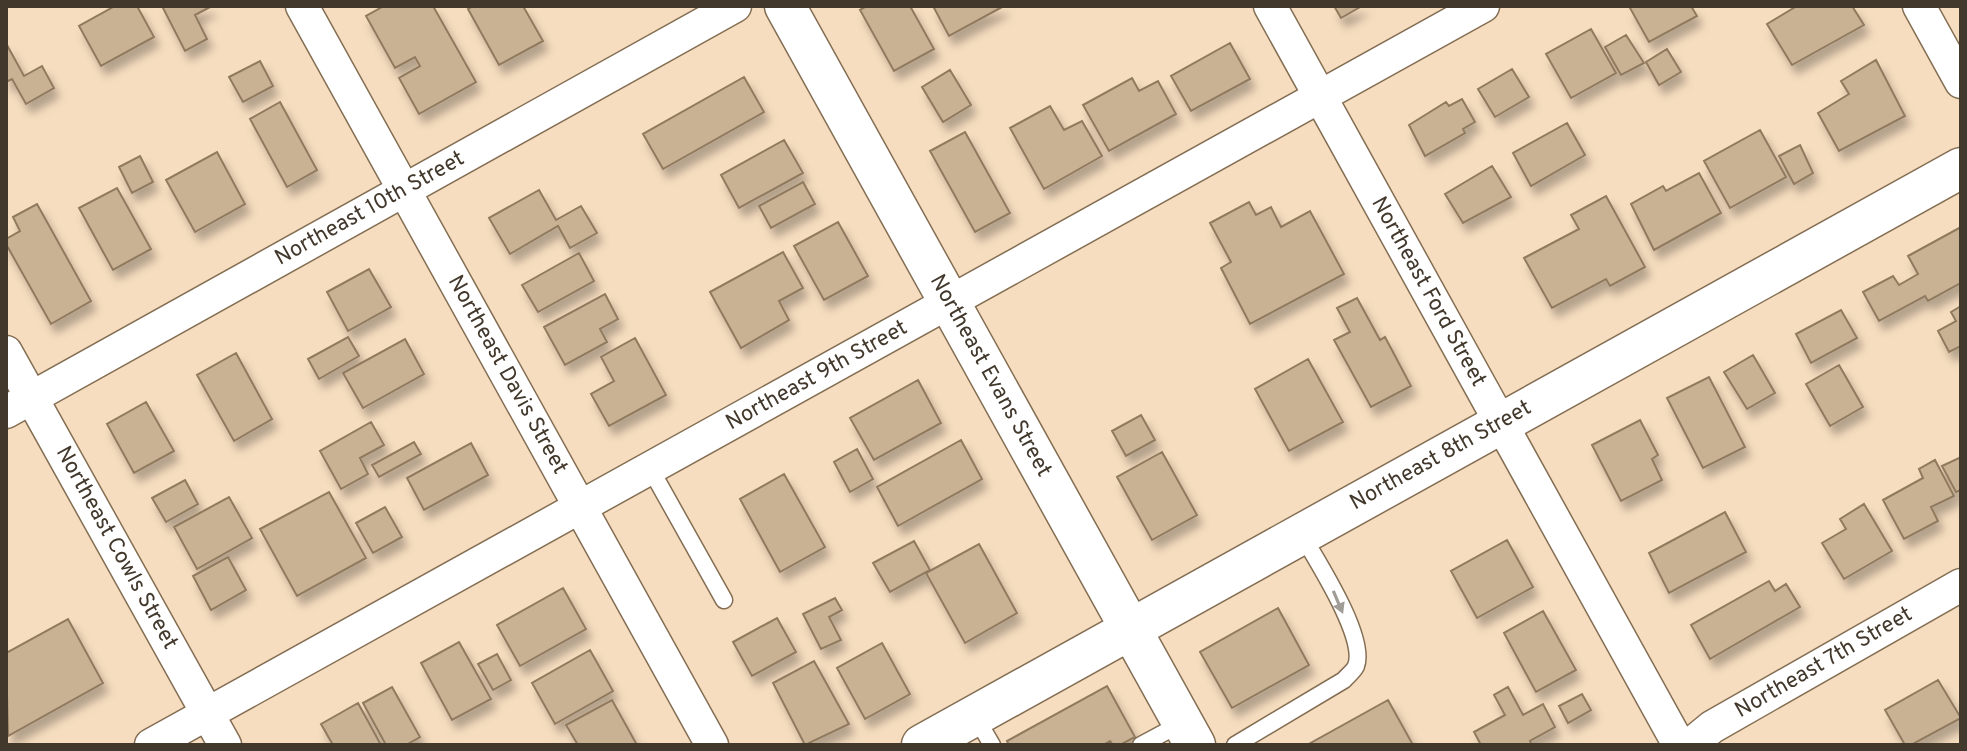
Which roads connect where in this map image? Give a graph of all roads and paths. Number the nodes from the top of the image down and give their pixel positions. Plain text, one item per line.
1 (302, 6) edge
2 (735, 6) edge
3 (785, 6) edge
4 (1270, 6) edge
5 (1483, 6) edge
6 (1919, 6) edge
7 (1961, 82) edge
8 (1320, 97) junction
9 (1961, 168) edge
10 (404, 190) junction
11 (949, 303) junction
12 (6, 352) edge
13 (19, 405) edge
14 (1501, 423) junction
15 (650, 468) junction
16 (580, 507) junction
17 (1301, 534) junction
18 (1961, 585) edge
19 (724, 600) dead end
20 (1130, 629) junction
21 (208, 714) junction
22 (983, 730) edge
23 (1189, 734) edge
24 (151, 745) edge
25 (225, 745) edge
26 (712, 745) edge
27 (922, 745) edge
28 (1141, 745) edge
29 (1235, 745) edge
30 (1679, 745) edge
31 (1690, 745) edge

1 - 10 street, Northeast Davis Street
2 - 10 street, Northeast 10th Street
3 - 11 street, Northeast Evans Street
4 - 8 street, Northeast Ford Street
5 - 8 street, Northeast 9th Street
6 - 7 street
8 - 11 street, Northeast 9th Street
8 - 14 street, Northeast Ford Street
9 - 14 street, Northeast 8th Street
10 - 13 street, Northeast 10th Street
10 - 16 street, Northeast Davis Street
11 - 15 street, Northeast 9th Street
11 - 20 street, Northeast Evans Street
12 - 13 street, Northeast Cowls Street
13 - 21 street, Northeast Cowls Street
14 - 17 street, Northeast 8th Street
14 - 30 street, Northeast Ford Street
15 - 16 street, Northeast 9th Street
15 - 19 lane
16 - 21 street, Northeast 9th Street
16 - 26 street, Northeast Davis Street
17 - 20 street, Northeast 8th Street
17 -> 29 lane
18 - 31 street, Northeast 7th Street
20 - 22 street, Northeast 8th Street
20 - 23 street, Northeast Evans Street
21 - 24 street, Northeast 9th Street
21 - 25 street, Northeast Cowls Street
22 - 27 street, Northeast 8th Street
23 - 28 lane

